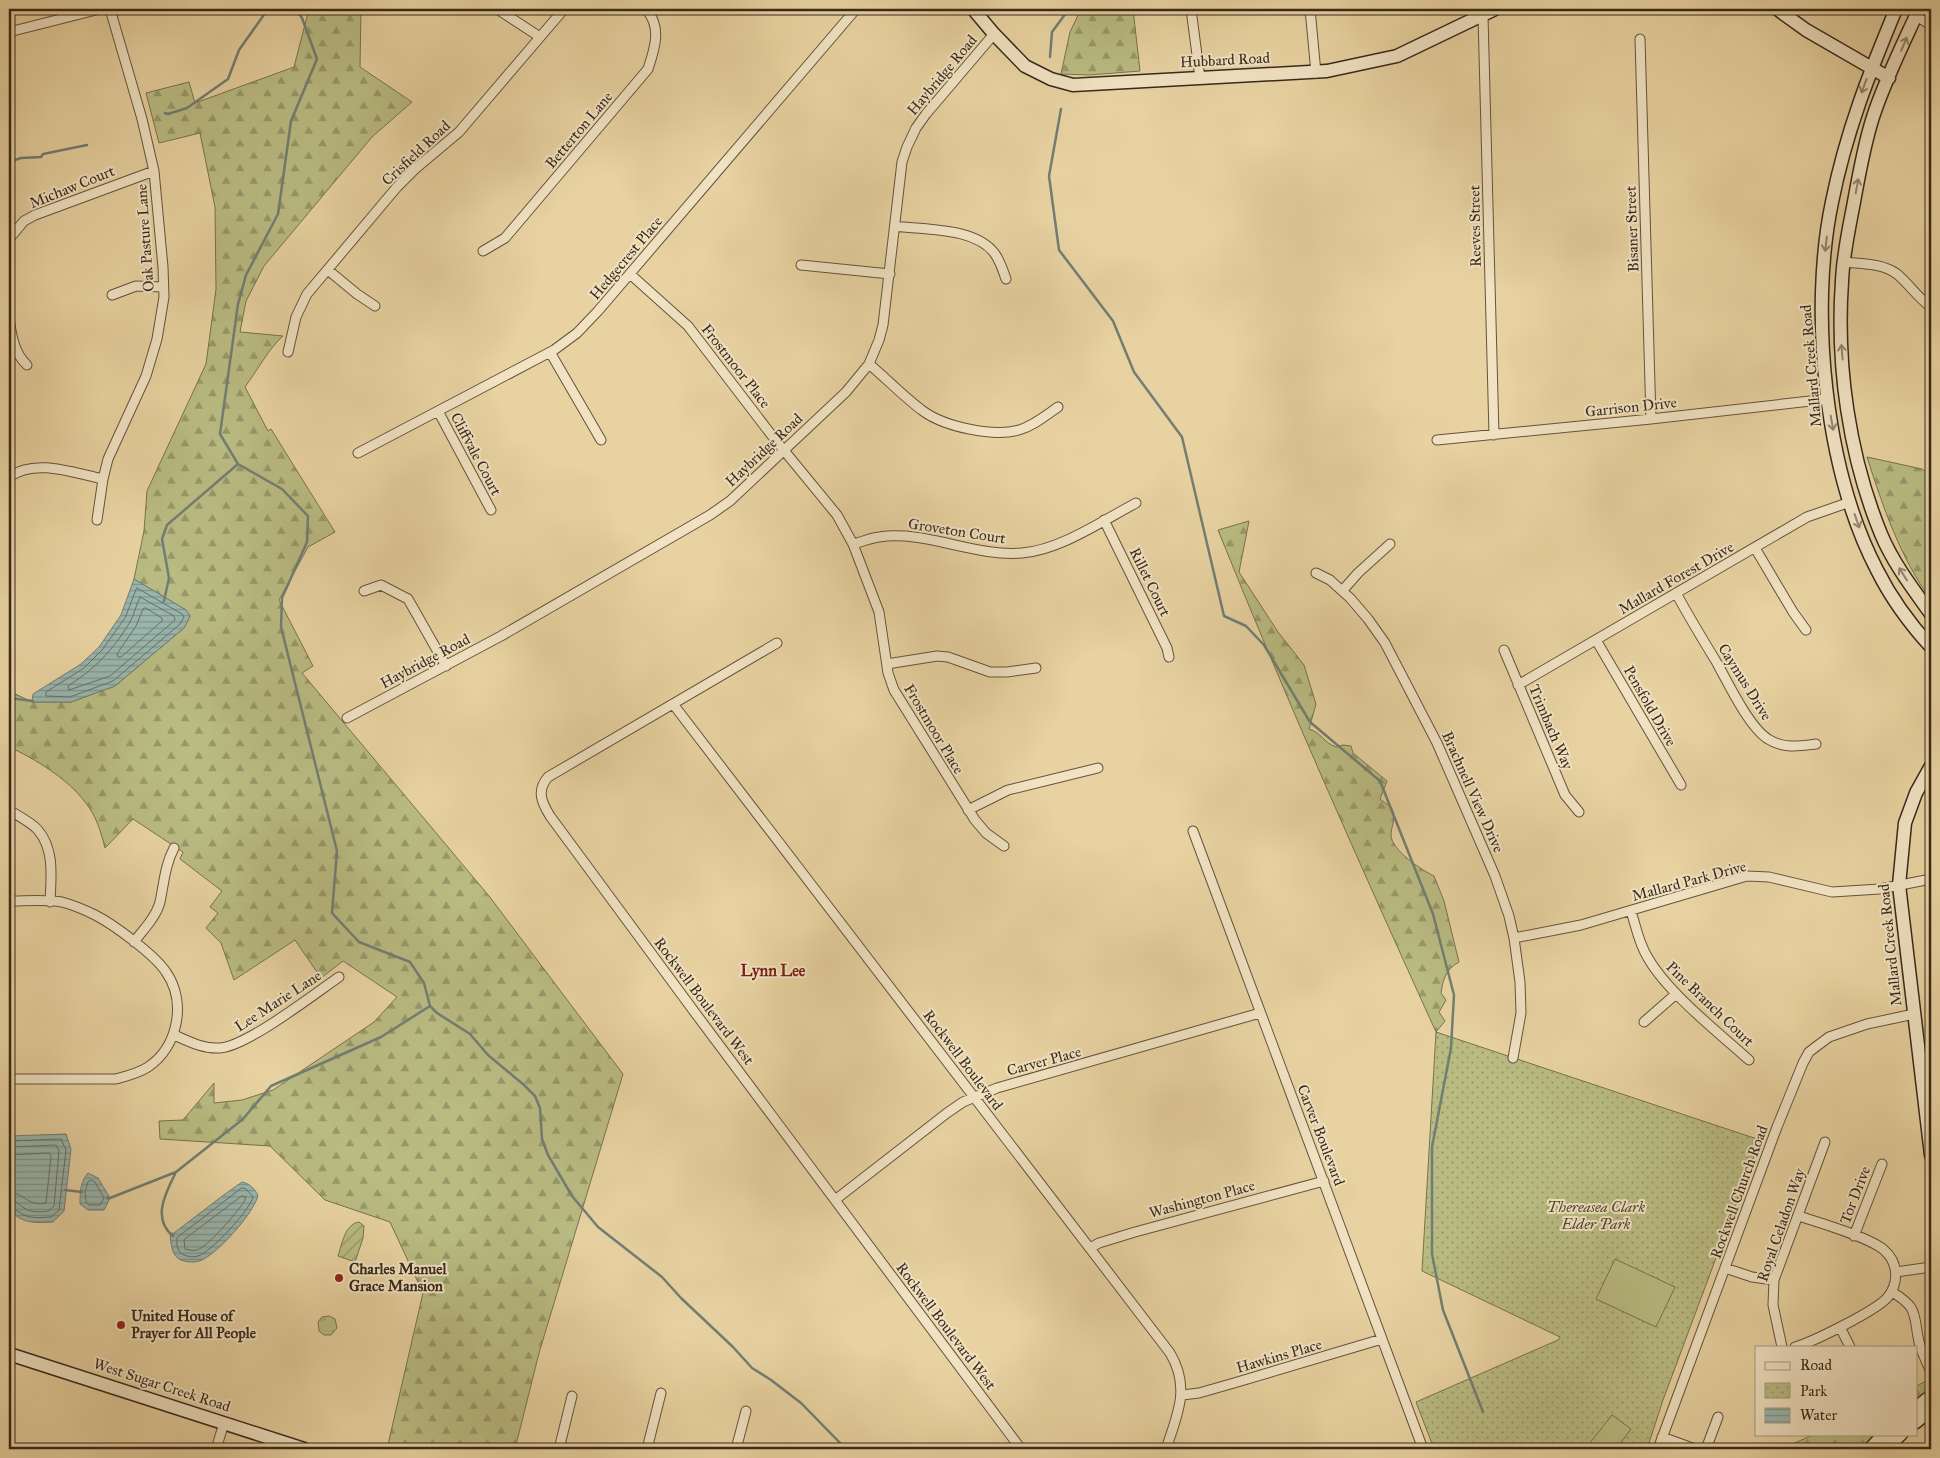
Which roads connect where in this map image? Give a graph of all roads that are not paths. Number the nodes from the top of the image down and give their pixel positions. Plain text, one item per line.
1 (100, 9) edge
2 (110, 9) edge
3 (497, 9) edge
4 (564, 9) edge
5 (646, 9) edge
6 (856, 9) edge
7 (973, 9) edge
8 (1191, 9) edge
9 (1310, 9) edge
10 (1495, 9) edge
11 (1777, 9) edge
12 (1896, 9) edge
13 (1917, 12) edge
14 (1483, 16) junction
15 (1931, 25) edge
16 (9, 32) edge
17 (994, 34) junction
18 (540, 37) junction
19 (1640, 39) dead end
20 (1871, 69) junction
21 (1316, 73) junction
22 (1200, 78) junction
23 (1889, 78) junction
24 (154, 171) junction
25 (895, 226) junction
26 (9, 239) edge
27 (483, 251) dead end
28 (1844, 262) junction
29 (801, 265) dead end
30 (328, 270) junction
31 (630, 274) junction
32 (890, 274) junction
33 (1006, 279) dead end
34 (163, 286) junction
35 (112, 295) dead end
36 (375, 306) dead end
37 (1931, 306) edge
38 (9, 317) edge
39 (288, 352) dead end
40 (550, 352) junction
41 (869, 364) junction
42 (27, 365) dead end
43 (1828, 399) junction
44 (1058, 407) dead end
45 (438, 411) junction
46 (1651, 419) junction
47 (1494, 435) junction
48 (601, 440) dead end
49 (1437, 440) dead end
50 (784, 450) junction
51 (358, 453) dead end
52 (9, 477) edge
53 (102, 479) junction
54 (1850, 502) junction
55 (1136, 503) dead end
56 (491, 510) dead end
57 (97, 520) dead end
58 (1104, 520) junction
59 (853, 544) junction
60 (1390, 544) dead end
61 (1755, 548) junction
62 (1316, 573) dead end
63 (1343, 590) junction
64 (364, 591) dead end
65 (1676, 593) junction
66 (1931, 614) edge
67 (1806, 630) dead end
68 (1596, 640) junction
69 (777, 643) dead end
70 (1931, 648) edge
71 (1504, 650) dead end
72 (1168, 657) dead end
73 (887, 664) junction
74 (446, 666) junction
75 (1036, 668) dead end
76 (1518, 685) junction
77 (673, 704) junction
78 (347, 718) dead end
79 (1816, 744) dead end
80 (1931, 766) edge
81 (1098, 768) dead end
82 (1681, 785) dead end
83 (9, 810) edge
84 (968, 810) junction
85 (1579, 812) dead end
86 (1193, 831) dead end
87 (1004, 846) dead end
88 (174, 848) dead end
89 (1931, 879) edge
90 (1898, 885) junction
91 (9, 901) edge
92 (50, 902) junction
93 (1631, 911) junction
94 (1514, 938) junction
95 (134, 942) junction
96 (339, 978) dead end
97 (1676, 994) junction
98 (1260, 1013) junction
99 (1914, 1014) junction
100 (1644, 1022) dead end
101 (174, 1036) junction
102 (1514, 1058) dead end
103 (1749, 1060) dead end
104 (9, 1078) edge
105 (975, 1097) junction
106 (1825, 1142) dead end
107 (1931, 1155) edge
108 (1882, 1164) dead end
109 (1324, 1181) junction
110 (835, 1200) junction
111 (1799, 1216) junction
112 (1854, 1236) junction
113 (1090, 1248) junction
114 (1931, 1267) edge
115 (1725, 1268) junction
116 (1896, 1272) junction
117 (1774, 1280) junction
118 (1892, 1292) junction
119 (1840, 1327) junction
120 (1382, 1339) junction
121 (1782, 1346) edge
122 (1797, 1346) edge
123 (1850, 1346) edge
124 (9, 1354) edge
125 (1929, 1368) dead end
126 (661, 1394) dead end
127 (1182, 1395) junction
128 (572, 1396) dead end
129 (1931, 1396) edge
130 (746, 1410) dead end
131 (1923, 1414) edge
132 (1718, 1416) dead end
133 (224, 1423) junction
134 (1882, 1436) edge
135 (1899, 1436) edge
136 (1662, 1437) junction
137 (216, 1449) edge
138 (300, 1449) edge
139 (559, 1449) edge
140 (647, 1449) edge
141 (736, 1449) edge
142 (1022, 1449) edge
143 (1166, 1449) edge
144 (1423, 1449) edge
145 (1658, 1449) edge
146 (1695, 1449) edge
147 (1706, 1449) edge
148 (1870, 1449) edge
149 (1884, 1449) edge

1 - 16 street
2 - 24 street, Oak Pasture Lane
3 - 18 street
4 - 18 street, Crisfield Road
5 - 27 street, Betterton Lane
6 - 31 street, Hedgecrest Place
7 - 17 main road, Hubbard Road
8 - 22 street
9 - 21 street
10 - 14 main road, Hubbard Road
11 - 20 main road
12 - 20 main road, Mallard Creek Road
13 - 15 street
23 -> 13 main road
14 - 21 main road, Hubbard Road
14 - 47 street, Reeves Street
17 - 22 main road, Hubbard Road
17 - 25 street, Haybridge Road
18 - 30 street, Crisfield Road
19 - 46 street, Bisaner Street
20 - 23 main road
20 -> 43 main road, Mallard Creek Road
21 - 22 main road, Hubbard Road
28 -> 23 main road
24 - 26 street, Michaw Court
24 - 34 street, Oak Pasture Lane
25 - 32 street, Haybridge Road
25 - 33 street
28 - 37 street
66 -> 28 main road
29 - 32 street
30 - 36 street
30 - 39 street, Crisfield Road
31 - 40 street, Hedgecrest Place
31 - 50 street, Frostmoor Place
32 - 41 street, Haybridge Road
34 - 35 street
34 - 53 street, Oak Pasture Lane
38 - 42 street
40 - 45 street, Hedgecrest Place
40 - 48 street
41 - 44 street
41 - 50 street, Haybridge Road
43 - 46 street, Garrison Drive
43 -> 54 main road, Mallard Creek Road
45 - 51 street, Hedgecrest Place
45 - 56 street, Cliffvale Court
46 - 47 street, Garrison Drive
47 - 49 street, Garrison Drive
50 - 59 street, Frostmoor Place
50 - 74 street, Haybridge Road
52 - 53 street
53 - 57 street, Oak Pasture Lane
54 - 61 street, Mallard Forest Drive
54 -> 70 main road, Mallard Creek Road
55 - 58 street, Groveton Court
58 - 59 street, Groveton Court
58 - 72 street, Rillet Court
59 - 73 street, Frostmoor Place
60 - 63 street
61 - 65 street, Mallard Forest Drive
61 - 67 street
62 - 63 street, Brachnell View Drive
63 - 94 street, Brachnell View Drive
64 - 74 street
65 - 68 street, Mallard Forest Drive
65 - 79 street, Caymus Drive
68 - 76 street, Mallard Forest Drive
68 - 82 street, Pensfold Drive
69 - 77 street, Rockwell Boulevard West
71 - 76 street, Trimbach Way
73 - 75 street
73 - 84 street, Frostmoor Place
74 - 78 street, Haybridge Road
76 - 85 street, Trimbach Way
77 - 105 street, Rockwell Boulevard
77 - 110 street, Rockwell Boulevard West
80 - 90 main road, Mallard Creek Road
81 - 84 street
83 - 92 street
84 - 87 street, Frostmoor Place
86 - 98 street, Carver Boulevard
88 - 95 street
89 - 90 street, Mallard Park Drive
90 - 93 street, Mallard Park Drive
90 - 99 main road, Mallard Creek Road
91 - 92 street
92 - 95 street
93 - 94 street, Mallard Park Drive
93 - 97 street, Pine Branch Court
94 - 102 street, Brachnell View Drive
95 - 101 street
96 - 101 street, Lee Marie Lane
97 - 100 street
97 - 103 street, Pine Branch Court
98 - 105 street, Carver Place
98 - 109 street, Carver Boulevard
99 - 107 main road, Mallard Creek Road
99 - 115 street, Rockwell Church Road
101 - 104 street
105 - 110 street, Carver Place
105 - 113 street, Rockwell Boulevard
106 - 111 street, Royal Celadon Way
108 - 112 street, Tor Drive
109 - 113 street, Washington Place
109 - 120 street, Carver Boulevard
110 - 142 street, Rockwell Boulevard West
111 - 112 street
111 - 117 street, Royal Celadon Way
112 - 116 street
113 - 127 street, Rockwell Boulevard
114 - 116 street
115 - 117 street
115 - 136 street, Rockwell Church Road
116 - 118 street
117 - 121 street, Royal Celadon Way
118 - 119 street
118 - 125 street
119 - 122 street
119 - 123 street
120 - 127 street, Hawkins Place
120 - 144 street, Carver Boulevard
124 - 133 main road, West Sugar Creek Road
126 - 140 street
127 - 143 street, Rockwell Boulevard
128 - 139 street
129 - 131 main road
130 - 141 street
132 - 147 street
133 - 137 street
133 - 138 main road, West Sugar Creek Road
134 - 148 main road
135 - 149 main road
136 - 145 street, Rockwell Church Road
136 - 146 street

